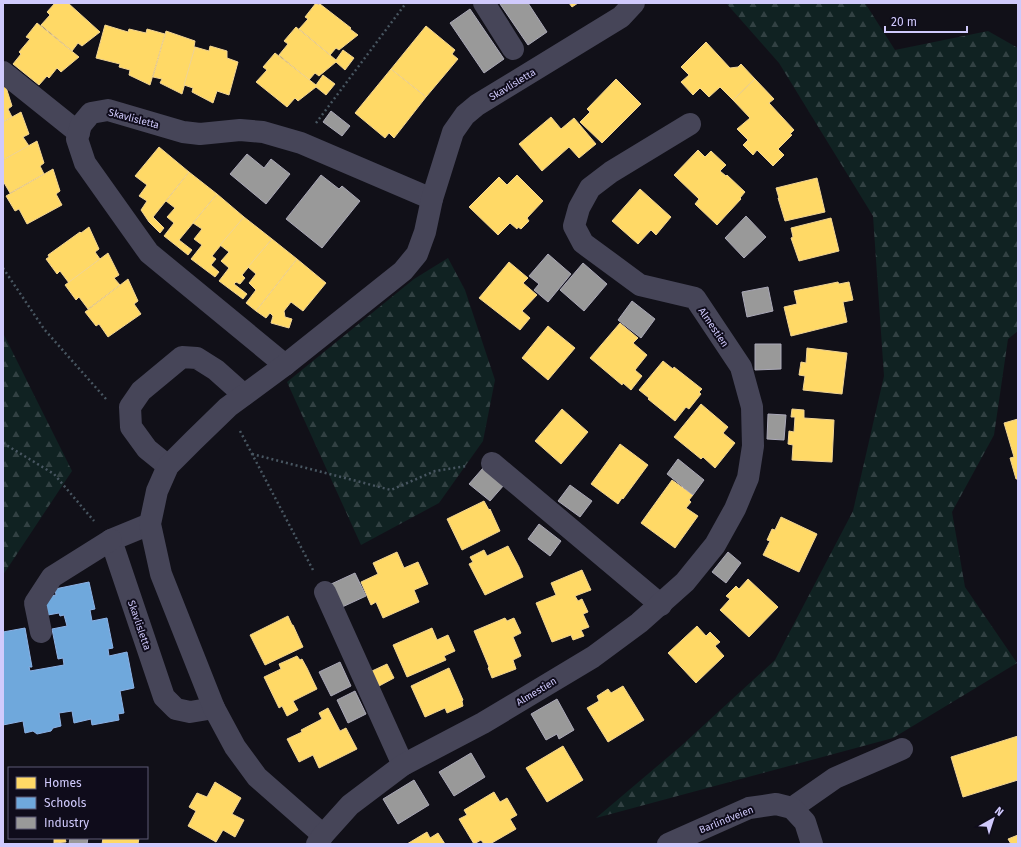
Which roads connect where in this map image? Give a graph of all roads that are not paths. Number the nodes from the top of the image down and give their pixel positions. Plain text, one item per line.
1 (484, 3) edge
2 (634, 3) edge
3 (513, 49) dead end
4 (3, 72) edge
5 (690, 124) dead end
6 (79, 133) junction
7 (432, 199) junction
8 (285, 364) junction
9 (236, 401) junction
10 (492, 463) road end
11 (168, 466) junction
12 (150, 524) junction
13 (111, 540) junction
14 (325, 592) road end
15 (661, 604) junction
16 (41, 632) dead end
17 (214, 708) junction
18 (902, 749) dead end
19 (404, 765) junction
20 (792, 808) junction
21 (320, 840) edge
22 (668, 844) edge
23 (812, 844) edge

1 - 3 street
2 - 7 street, Skavlisletta
4 - 6 street
5 - 15 street, Almestien
6 - 7 street, Skavlisletta
6 - 8 street
7 - 8 street, Skavlisletta
8 - 9 street, Skavlisletta
9 - 11 street, Skavlisletta
9 - 11 street
10 - 15 street
11 - 12 street, Skavlisletta
12 - 13 street
12 - 17 street, Skavlisletta
13 - 16 street
13 - 17 street, Skavlisletta
14 - 19 street
15 - 19 street, Almestien
17 - 21 street, Skavlisletta
18 - 20 street
19 - 21 street, Almestien
20 - 22 street, Barlindveien
20 - 23 street

